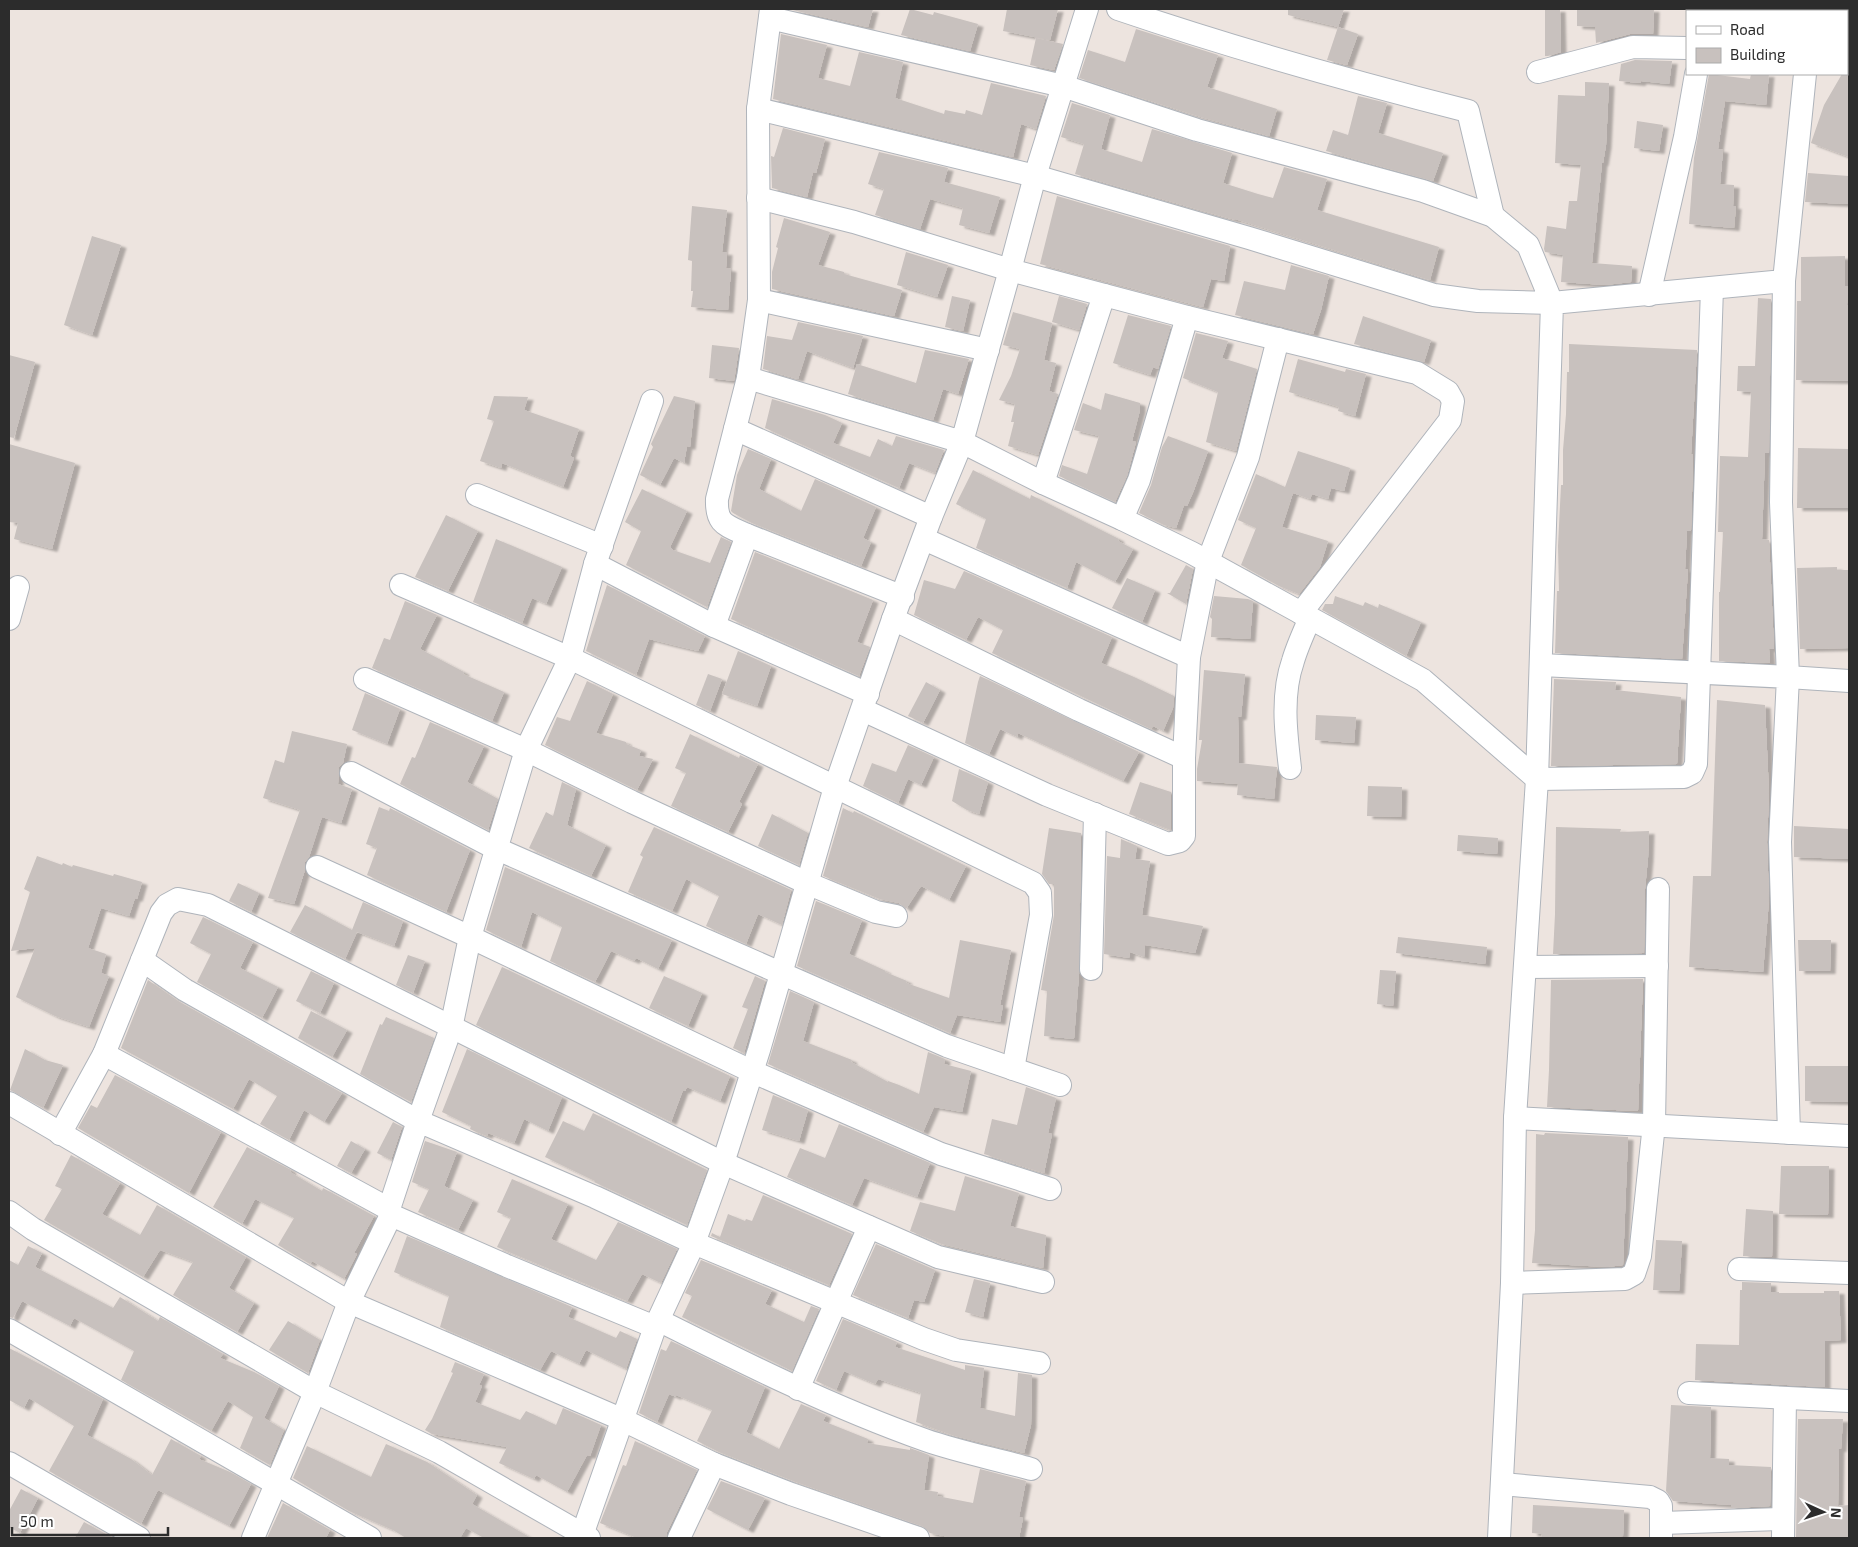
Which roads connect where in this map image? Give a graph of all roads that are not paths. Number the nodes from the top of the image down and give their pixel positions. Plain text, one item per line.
1 (1087, 9) edge
2 (1118, 9) edge
3 (771, 14) edge
4 (1686, 48) edge
5 (1538, 72) dead end
6 (1696, 75) edge
7 (1805, 75) edge
8 (1063, 86) junction
9 (758, 109) junction
10 (1036, 176) junction
11 (758, 198) junction
12 (1493, 216) junction
13 (1010, 270) junction
14 (1784, 281) junction
15 (1712, 288) junction
16 (1104, 295) junction
17 (1649, 295) junction
18 (759, 300) junction
19 (1552, 303) junction
20 (1187, 317) junction
21 (1278, 339) junction
22 (988, 350) junction
23 (748, 378) junction
24 (652, 400) dead end
25 (735, 429) junction
26 (962, 442) junction
27 (1042, 483) junction
28 (477, 495) dead end
29 (931, 517) junction
30 (1122, 519) junction
31 (747, 535) junction
32 (924, 539) junction
33 (599, 555) junction
34 (1208, 562) junction
35 (401, 585) dead end
36 (18, 587) dead end
37 (903, 597) junction
38 (1306, 616) junction
39 (9, 619) edge
40 (893, 619) junction
41 (714, 626) junction
42 (1189, 657) junction
43 (570, 658) junction
44 (1541, 665) junction
45 (1699, 672) junction
46 (1788, 677) junction
47 (365, 679) dead end
48 (1849, 681) edge
49 (866, 702) junction
50 (526, 750) junction
51 (1184, 758) junction
52 (1290, 768) dead end
53 (351, 773) dead end
54 (1537, 779) junction
55 (835, 787) junction
56 (1094, 814) junction
57 (495, 848) junction
58 (317, 868) dead end
59 (807, 883) junction
60 (1658, 889) dead end
61 (896, 916) dead end
62 (470, 937) junction
63 (142, 960) junction
64 (1657, 966) junction
65 (1525, 967) junction
66 (1091, 969) dead end
67 (781, 974) junction
68 (451, 1028) junction
69 (104, 1054) junction
70 (1013, 1069) junction
71 (751, 1071) junction
72 (1060, 1085) dead end
73 (9, 1103) edge
74 (1515, 1118) junction
75 (418, 1121) junction
76 (1654, 1124) junction
77 (1789, 1133) junction
78 (60, 1134) junction
79 (1849, 1136) edge
80 (722, 1163) junction
81 (1050, 1189) dead end
82 (9, 1212) edge
83 (390, 1212) junction
84 (869, 1227) junction
85 (694, 1243) junction
86 (1739, 1269) dead end
87 (1849, 1273) edge
88 (1043, 1282) dead end
89 (1512, 1284) junction
90 (349, 1302) junction
91 (836, 1302) junction
92 (657, 1323) junction
93 (9, 1330) edge
94 (1039, 1363) dead end
95 (798, 1389) junction
96 (314, 1392) junction
97 (1689, 1393) dead end
98 (1784, 1398) junction
99 (1849, 1401) edge
100 (621, 1419) junction
101 (9, 1463) edge
102 (714, 1464) junction
103 (1031, 1469) dead end
104 (276, 1483) junction
105 (1502, 1484) junction
106 (1783, 1529) edge
107 (1662, 1531) edge
108 (584, 1537) edge
109 (139, 1538) edge
110 (253, 1538) edge
111 (370, 1538) edge
112 (678, 1538) edge
113 (918, 1538) edge
114 (1499, 1538) edge

1 - 8 street
2 - 12 street
3 - 8 street
3 - 9 street
4 - 5 street
6 - 17 street
7 - 14 street
8 - 10 street
8 - 12 street
9 - 10 street
9 - 11 street
10 - 13 street
10 - 19 street
11 - 13 street
11 - 18 street
12 - 19 street
13 - 16 street
13 - 22 street
14 - 15 street
14 - 46 street
15 - 17 street
15 - 45 street
16 - 20 street
16 - 27 street
17 - 19 street
18 - 22 street
18 - 23 street
19 - 44 street
20 - 21 street
20 - 30 street
21 - 34 street
21 - 38 street
22 - 26 street
23 - 25 street
23 - 26 street
24 - 33 street
25 - 29 street
25 - 31 street
26 - 27 street
26 - 29 street
27 - 30 street
28 - 33 street
29 - 32 street
30 - 34 street
31 - 37 street
31 - 41 street
32 - 37 street
32 - 42 street
33 - 41 street
33 - 43 street
34 - 38 street
34 - 42 street
35 - 43 street
36 - 39 street
37 - 40 street
38 - 52 street
38 - 54 street
40 - 49 street
40 - 51 street
41 - 49 street
42 - 51 street
43 - 50 street
43 - 55 street
44 - 45 street
44 - 54 street
45 - 46 street
45 - 54 street
46 - 48 street
46 - 77 street
47 - 50 street
49 - 55 street
49 - 56 street
50 - 57 street
50 - 59 street
51 - 56 street
53 - 57 street
54 - 65 street
55 - 59 street
55 - 70 street
56 - 66 street
57 - 62 street
57 - 67 street
58 - 62 street
59 - 61 street
59 - 67 street
60 - 64 street
62 - 68 street
62 - 71 street
63 - 68 street
63 - 69 street
63 - 75 street
64 - 65 street
64 - 76 street
65 - 74 street
67 - 70 street
67 - 71 street
68 - 75 street
68 - 80 street
69 - 78 street
69 - 83 street
70 - 72 street
71 - 80 street
71 - 81 street
73 - 78 street
74 - 76 street
74 - 89 street
75 - 83 street
75 - 85 street
76 - 77 street
76 - 89 street
77 - 79 street
78 - 90 street
80 - 84 street
80 - 85 street
82 - 96 street
83 - 90 street
83 - 92 street
84 - 88 street
84 - 91 street
85 - 91 street
85 - 92 street
86 - 87 street
89 - 105 street
90 - 96 street
90 - 100 street
91 - 94 street
91 - 95 street
92 - 95 street
92 - 100 street
93 - 104 street
95 - 103 street
96 - 104 street
96 - 108 street
97 - 98 street
98 - 99 street
98 - 106 street
100 - 102 street
100 - 108 street
101 - 109 street
102 - 112 street
102 - 113 street
104 - 110 street
104 - 111 street
105 - 107 street
105 - 114 street
106 - 107 street

